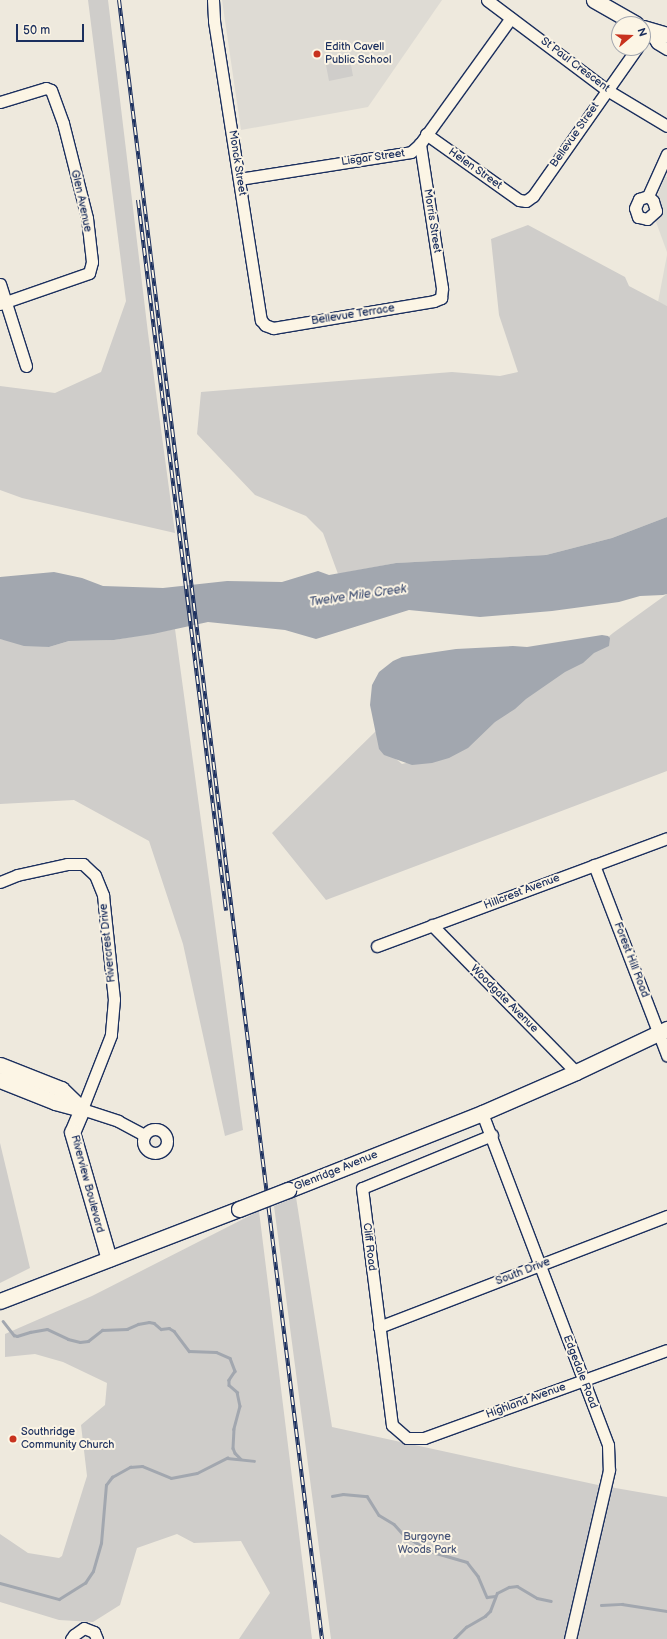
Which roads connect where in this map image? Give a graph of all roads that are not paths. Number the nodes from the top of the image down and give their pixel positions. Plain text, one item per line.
1 (213, 0) edge
2 (487, 0) edge
3 (594, 0) edge
4 (620, 16) edge
5 (512, 18) junction
6 (651, 32) edge
7 (667, 35) edge
8 (651, 37) edge
9 (667, 49) edge
10 (631, 56) edge
11 (607, 90) junction
12 (0, 102) edge
13 (667, 126) edge
14 (426, 134) junction
15 (420, 144) junction
16 (667, 154) edge
17 (239, 179) junction
18 (648, 196) dead end
19 (526, 201) joint
20 (0, 284) edge
21 (442, 298) joint
22 (3, 303) edge
23 (265, 325) joint
24 (26, 366) dead end
25 (667, 838) edge
26 (594, 865) junction
27 (0, 882) edge
28 (432, 925) junction
29 (377, 946) dead end
30 (663, 1031) edge
31 (667, 1055) edge
32 (0, 1065) edge
33 (576, 1072) junction
34 (0, 1080) edge
35 (82, 1109) junction
36 (482, 1112) junction
37 (144, 1135) dead end
38 (492, 1135) junction
39 (667, 1216) edge
40 (108, 1259) junction
41 (541, 1265) junction
42 (0, 1301) edge
43 (379, 1327) junction
44 (667, 1350) edge
45 (583, 1380) junction
46 (407, 1438) joint
47 (72, 1639) edge
48 (97, 1639) edge
49 (570, 1639) edge

1 - 17 street, Monck Street
2 - 5 street, St Paul Crescent
3 - 4 main road
5 - 11 street, St Paul Crescent
5 - 14 street, Lisgar Street
6 - 7 main road
8 - 9 street
10 - 11 street, Bellevue Street
11 - 13 street, St Paul Crescent
11 - 19 street, Bellevue Street
12 - 22 street, Glen Avenue
14 - 15 street, Lisgar Street
14 - 19 street, Helen Street
15 - 17 street, Lisgar Street
15 - 21 street, Morris Street
16 - 18 street
17 - 23 street, Monck Street
20 - 22 street
21 - 23 street, Bellevue Terrace
22 - 24 street
25 - 26 street, Hillcrest Avenue
26 - 28 street, Hillcrest Avenue
26 - 30 street, Forest Hill Road
27 - 35 street, Rivercrest Drive
28 - 29 street, Hillcrest Avenue
28 - 33 street, Woodgate Avenue
30 - 31 street, Forest Hill Road
30 - 33 main road, Glenridge Avenue
32 - 35 main road
33 - 36 main road, Glenridge Avenue
34 - 35 main road
35 - 37 street
35 - 40 main road, Riverview Boulevard
36 - 38 street, Edgedale Road
36 - 40 main road, Glenridge Avenue, bridge
38 - 41 street, Edgedale Road
38 - 43 street, Cliff Road
39 - 41 street, South Drive
40 - 42 main road, Glenridge Avenue
41 - 43 street, South Drive
41 - 45 street, Edgedale Road
43 - 46 street, Cliff Road
44 - 45 street, Highland Avenue
45 - 46 street, Highland Avenue
45 - 49 street, Edgedale Road
47 - 48 street

